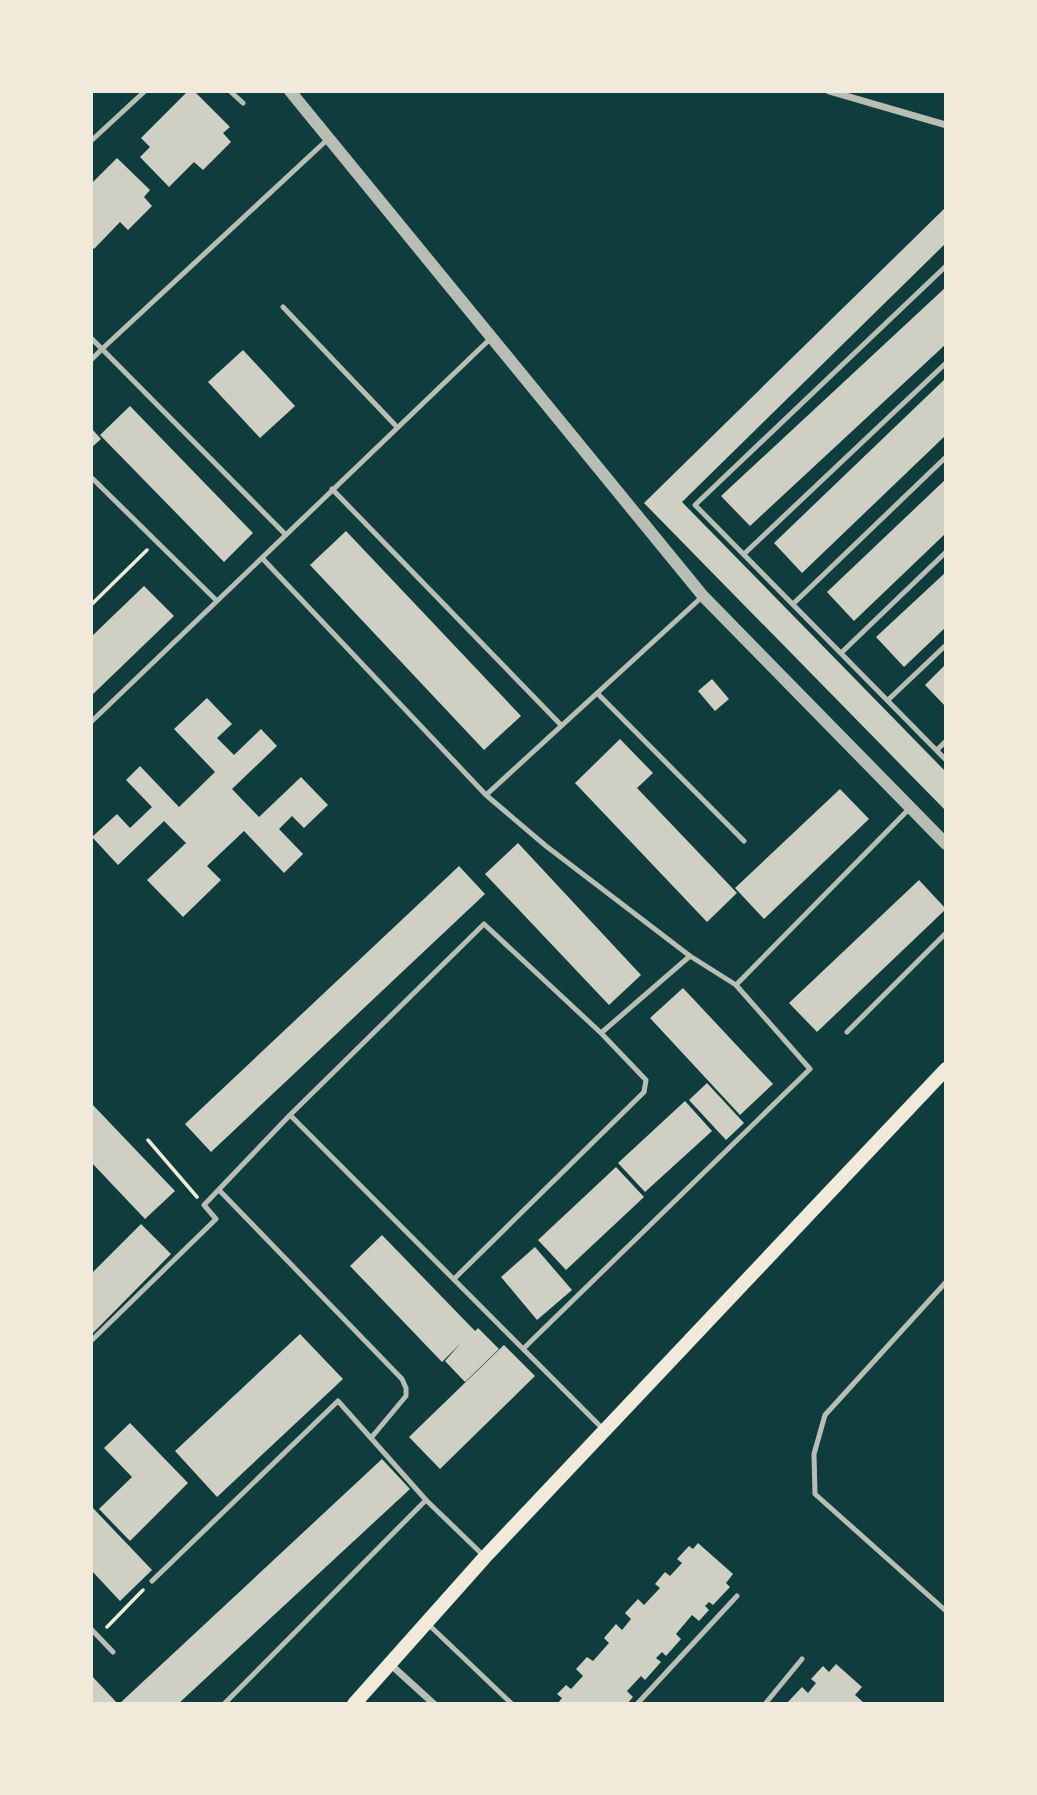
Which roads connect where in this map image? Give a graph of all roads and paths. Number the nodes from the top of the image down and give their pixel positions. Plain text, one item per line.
1 (145, 91) edge
2 (230, 91) edge
3 (290, 91) edge
4 (829, 91) edge
5 (243, 103) dead end
6 (946, 125) edge
7 (328, 139) junction
8 (91, 141) edge
9 (946, 266) edge
10 (283, 307) dead end
11 (91, 338) edge
12 (491, 338) junction
13 (102, 349) junction
14 (91, 360) edge
15 (946, 363) edge
16 (397, 427) junction
17 (946, 457) edge
18 (91, 481) edge
19 (331, 489) junction
20 (286, 535) junction
21 (156, 541) junction
22 (946, 552) edge
23 (744, 554) junction
24 (262, 558) junction
25 (703, 596) junction
26 (217, 601) junction
27 (793, 604) junction
28 (91, 605) edge
29 (946, 645) edge
30 (841, 653) junction
31 (597, 693) junction
32 (888, 700) junction
33 (91, 722) edge
34 (561, 725) junction
35 (946, 741) edge
36 (937, 750) junction
37 (946, 760) edge
38 (486, 794) junction
39 (911, 808) junction
40 (744, 841) dead end
41 (946, 844) edge
42 (946, 933) edge
43 (690, 956) junction
44 (736, 985) junction
45 (847, 1032) dead end
46 (601, 1033) junction
47 (946, 1069) edge
48 (290, 1115) junction
49 (148, 1140) dead end
50 (219, 1190) junction
51 (204, 1205) junction
52 (455, 1278) junction
53 (946, 1282) edge
54 (91, 1341) edge
55 (524, 1348) junction
56 (605, 1432) junction
57 (371, 1438) junction
58 (426, 1500) junction
59 (485, 1558) junction
60 (152, 1581) joint
61 (737, 1596) dead end
62 (946, 1611) edge
63 (426, 1622) junction
64 (91, 1629) edge
65 (98, 1637) junction
66 (113, 1652) dead end
67 (802, 1658) dead end
68 (390, 1664) junction
69 (224, 1704) edge
70 (354, 1704) edge
71 (434, 1704) edge
72 (512, 1704) edge
73 (637, 1704) edge
74 (765, 1704) edge

1 - 8 lane
2 - 5 lane
3 - 7 street
4 - 6 street
7 - 12 street
7 - 13 lane
9 - 23 lane
10 - 16 lane
11 - 13 lane
12 - 16 lane
12 - 25 street
13 - 14 lane
13 - 20 lane
15 - 23 lane
16 - 19 lane
17 - 27 lane
18 - 21 lane
19 - 20 lane
19 - 34 lane
20 - 24 lane
21 - 26 lane
21 - 28 path
22 - 30 lane
23 - 27 lane
24 - 26 lane
24 - 38 lane
25 - 31 lane
25 - 39 street
26 - 33 lane
27 - 30 lane
29 - 32 lane
30 - 32 lane
31 - 34 lane
31 - 40 lane
32 - 36 lane
34 - 38 lane
35 - 36 lane
36 - 37 lane
38 - 43 lane
39 - 41 street
39 - 44 lane
42 - 45 lane
43 - 44 lane
43 - 46 lane
44 - 55 lane
46 - 48 lane
46 - 52 lane
47 - 56 main road
48 - 50 lane
48 - 52 lane
49 - 51 path
50 - 51 lane
50 - 57 lane
51 - 54 lane
52 - 55 lane
53 - 62 lane
55 - 56 lane
56 - 59 main road
57 - 58 lane
57 - 60 lane
58 - 59 lane
58 - 69 lane
59 - 63 main road
60 - 65 path
61 - 73 lane
63 - 68 main road
63 - 72 lane
64 - 65 lane
65 - 66 lane
67 - 74 lane
68 - 70 main road
68 - 71 street

